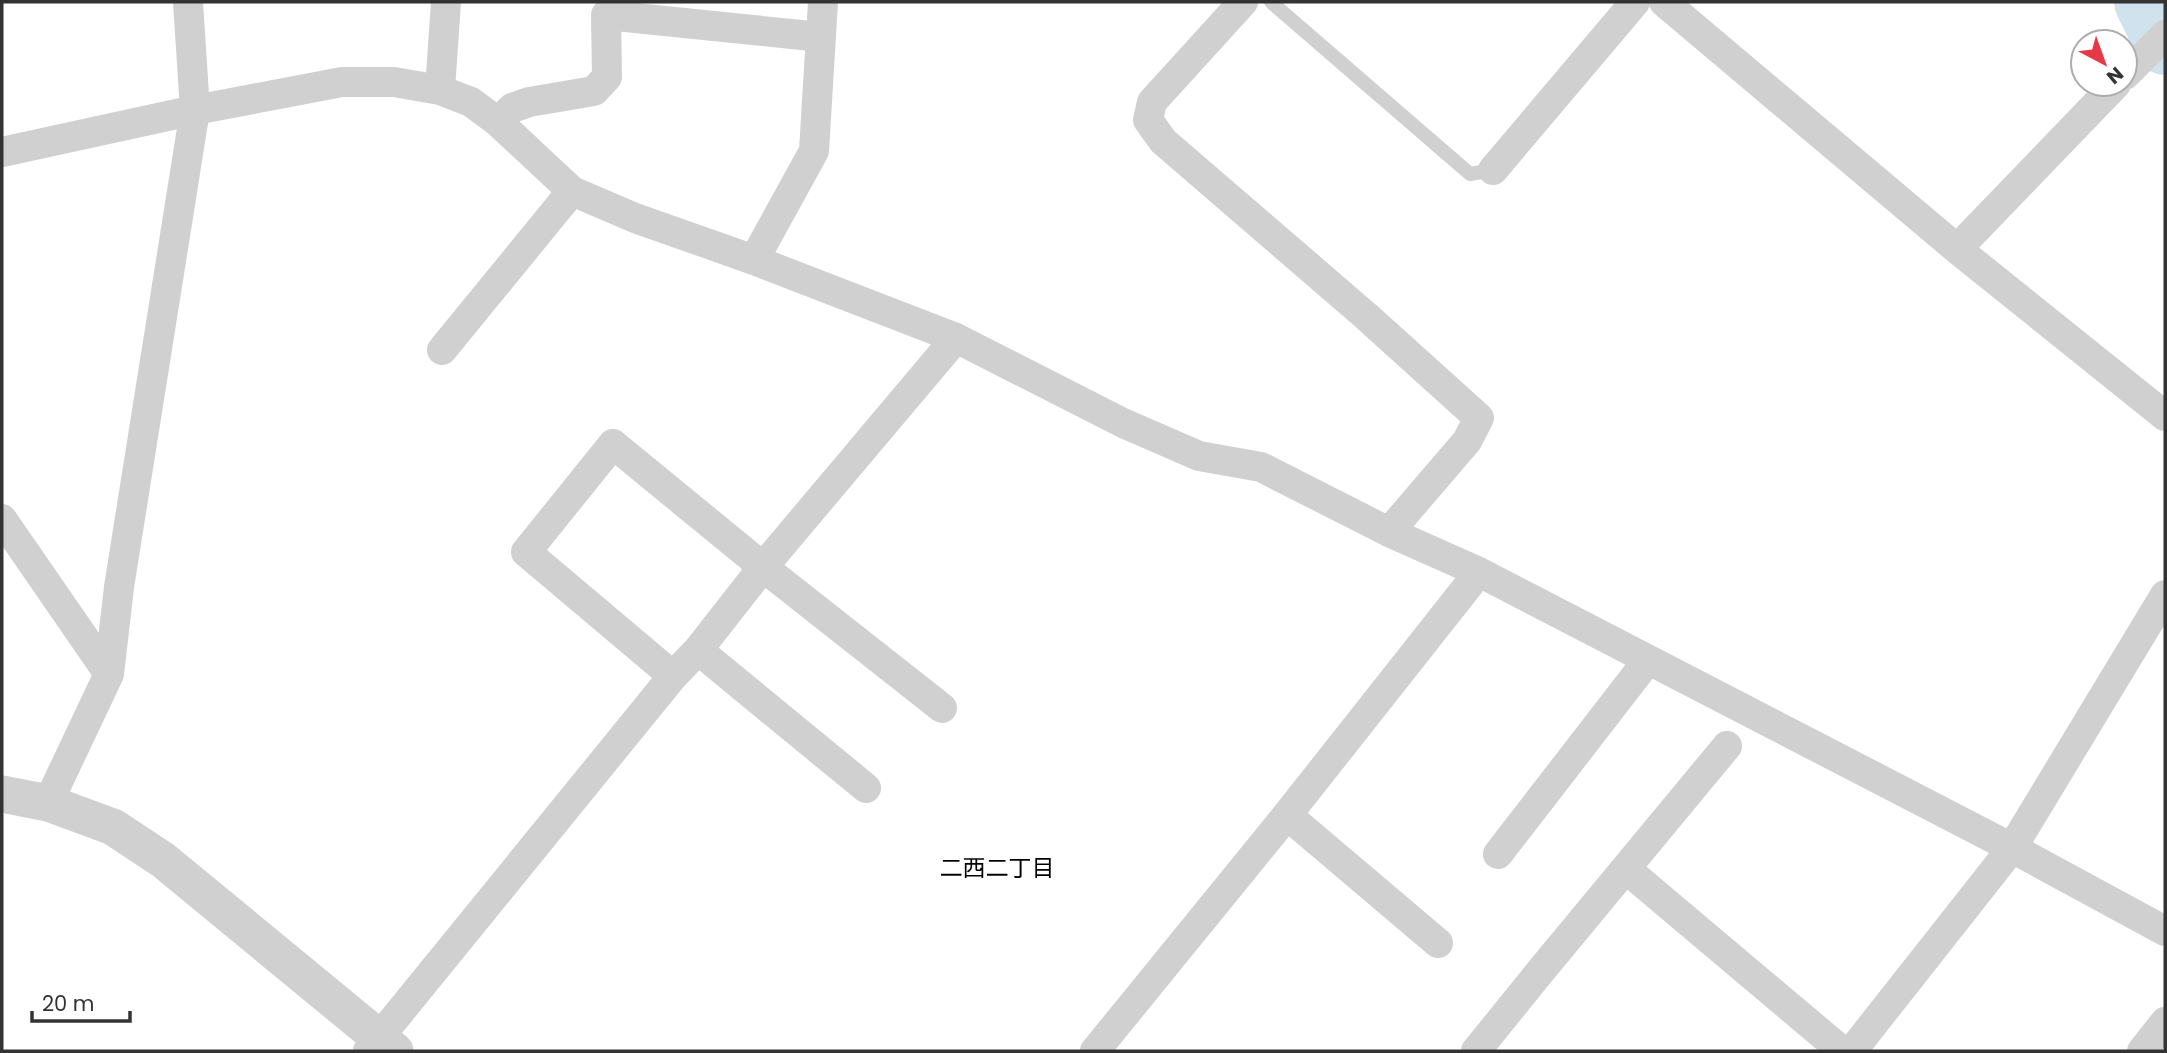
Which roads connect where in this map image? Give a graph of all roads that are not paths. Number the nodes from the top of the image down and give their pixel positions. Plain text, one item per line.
1 (188, 2) edge
2 (446, 2) edge
3 (824, 2) edge
4 (1243, 2) edge
5 (1271, 2) edge
6 (1636, 2) edge
7 (1664, 2) edge
8 (2165, 35) edge
9 (821, 37) junction
10 (2139, 61) edge
11 (440, 90) junction
12 (2102, 98) edge
13 (195, 110) junction
14 (498, 122) junction
15 (2, 152) edge
16 (1493, 170) joint
17 (572, 191) junction
18 (1957, 250) junction
19 (754, 260) junction
20 (956, 338) junction
21 (442, 350) dead end
22 (2165, 416) edge
23 (2, 519) edge
24 (1389, 532) junction
25 (763, 567) junction
26 (1479, 572) junction
27 (2165, 595) edge
28 (698, 650) junction
29 (1648, 660) junction
30 (109, 674) junction
31 (673, 676) junction
32 (942, 708) dead end
33 (1727, 746) dead end
34 (866, 788) dead end
35 (2, 794) edge
36 (48, 803) junction
37 (1287, 815) junction
38 (2012, 848) junction
39 (1498, 854) dead end
40 (1626, 869) junction
41 (2165, 931) edge
42 (1438, 943) dead end
43 (2165, 1022) edge
44 (381, 1047) edge
45 (1095, 1051) edge
46 (1476, 1051) edge
47 (1842, 1051) edge
48 (1852, 1051) edge
49 (2142, 1051) edge

1 - 13 street
2 - 11 street
3 - 9 street
4 - 24 street
5 - 16 lane
6 - 16 street
7 - 18 street
8 - 10 street
9 - 14 street
9 - 19 street
11 - 13 street
11 - 14 street
12 - 18 street
13 - 15 street
13 - 30 street
14 - 17 street
17 - 19 street
17 - 21 street
18 - 22 street
19 - 20 street
20 - 24 street
20 - 25 street
23 - 30 street
24 - 26 street
25 - 28 street
25 - 31 street
25 - 32 street
26 - 29 street
26 - 37 street
27 - 38 street
28 - 31 street
28 - 34 street
29 - 38 street
29 - 39 street
30 - 36 street
31 - 44 street
33 - 40 street
35 - 36 street
36 - 44 street
37 - 42 street
37 - 45 street
38 - 41 street
38 - 48 street
40 - 46 street
40 - 47 street
43 - 49 street

